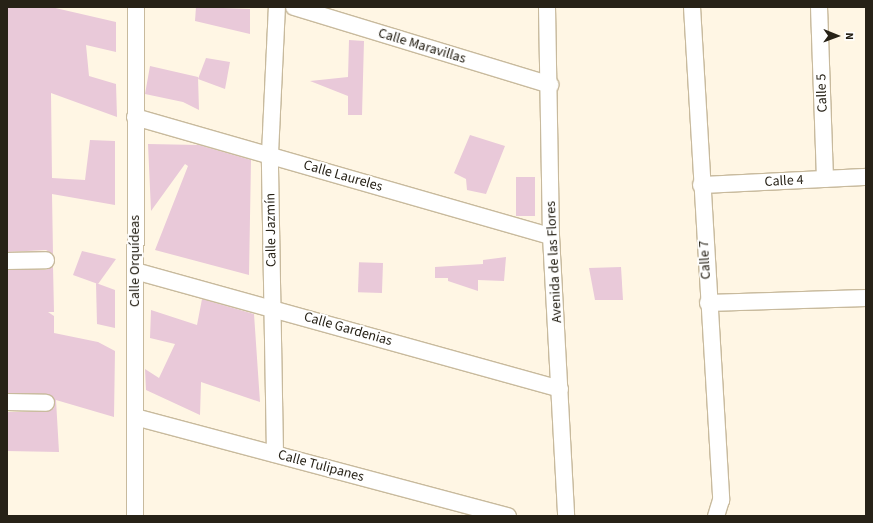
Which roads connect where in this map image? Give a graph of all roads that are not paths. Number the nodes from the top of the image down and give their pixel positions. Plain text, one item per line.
1 (136, 7) edge
2 (277, 7) edge
3 (294, 7) edge
4 (547, 7) edge
5 (692, 7) edge
6 (819, 7) edge
7 (325, 12) edge
8 (550, 85) junction
9 (135, 117) junction
10 (270, 154) junction
11 (866, 177) edge
12 (825, 179) junction
13 (701, 184) junction
14 (551, 236) junction
15 (46, 260) dead end
16 (7, 261) edge
17 (135, 271) junction
18 (866, 298) edge
19 (708, 303) junction
20 (272, 308) junction
21 (560, 389) junction
22 (7, 402) edge
23 (46, 403) dead end
24 (135, 417) junction
25 (275, 454) junction
26 (718, 514) edge
27 (135, 516) edge
28 (508, 516) edge
29 (566, 516) edge

1 - 9 street, Calle Orquídeas
2 - 10 street, Calle Jazmín
3 - 7 street, Calle Maravillas
4 - 8 street, Avenida de las Flores
5 - 13 street, Calle 7
6 - 12 street, Calle 5
7 - 8 street, Calle Maravillas
8 - 14 street, Avenida de las Flores
9 - 10 street, Calle Laureles
9 - 17 street, Calle Orquídeas
10 - 14 street, Calle Laureles
10 - 20 street, Calle Jazmín
11 - 12 street, Calle 4
12 - 13 street, Calle 4
13 - 19 street, Calle 7
14 - 21 street, Avenida de las Flores
15 - 16 street
17 - 20 street, Calle Gardenias
17 - 24 street, Calle Orquídeas
18 - 19 street
19 - 26 street, Calle 7
20 - 21 street, Calle Gardenias
20 - 25 street, Calle Jazmín
21 - 29 street, Avenida de las Flores
22 - 23 street
24 - 25 street, Calle Tulipanes
24 - 27 street, Calle Orquídeas
25 - 28 street, Calle Tulipanes

